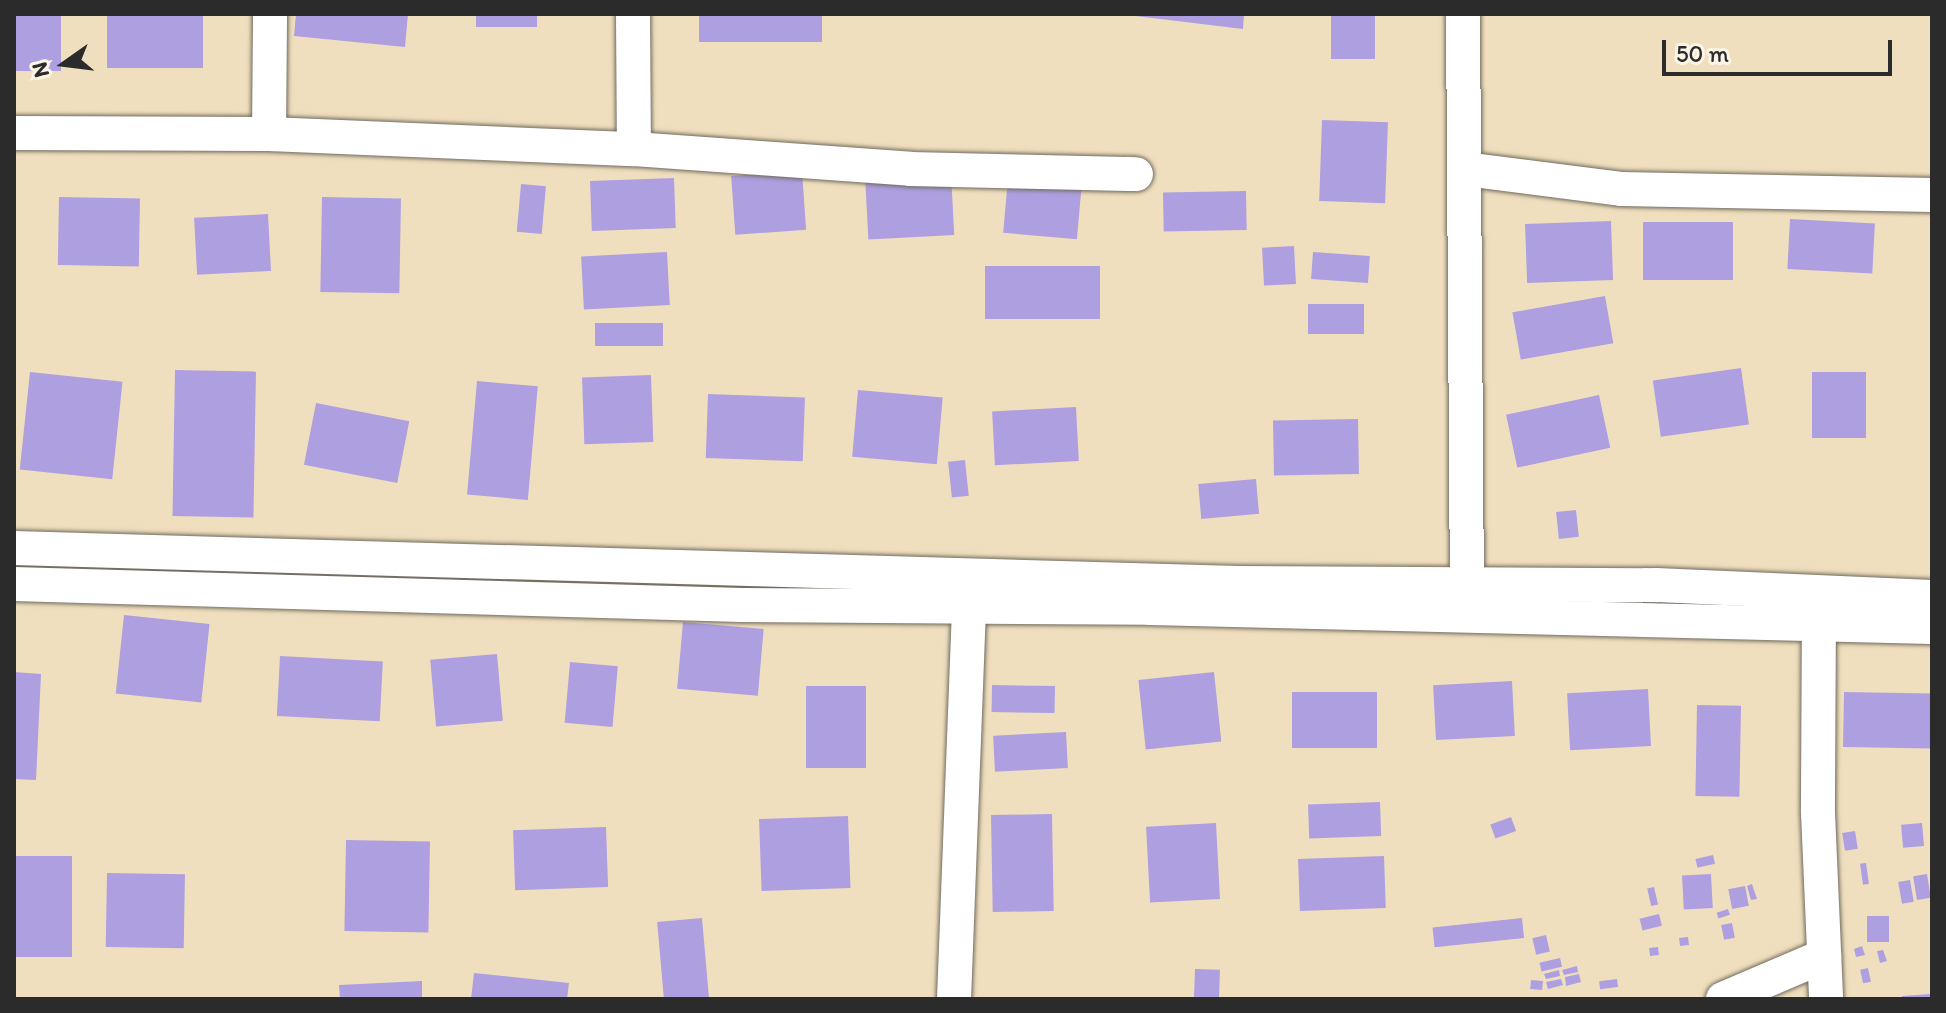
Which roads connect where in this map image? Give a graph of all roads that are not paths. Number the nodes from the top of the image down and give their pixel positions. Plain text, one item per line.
1 (270, 14) edge
2 (633, 14) edge
3 (1463, 14) edge
4 (14, 133) edge
5 (269, 134) junction
6 (634, 149) junction
7 (1465, 169) junction
8 (1136, 174) dead end
9 (1932, 195) edge
10 (14, 548) edge
11 (14, 584) edge
12 (1819, 594) junction
13 (1932, 597) edge
14 (1468, 598) junction
15 (969, 606) junction
16 (1818, 627) junction
17 (1932, 627) edge
18 (1824, 956) junction
19 (954, 999) edge
20 (1723, 999) edge
21 (1826, 999) edge

1 - 5 street
2 - 6 street
3 - 7 street
4 - 5 street
5 - 6 street
6 - 8 street
7 - 9 street
7 - 14 street
10 - 14 street
11 - 15 street
12 - 13 street
12 - 14 street
12 - 16 street
14 - 15 street
14 - 16 street
15 - 19 street
16 - 17 street
16 - 18 street
18 - 20 street
18 - 21 street

